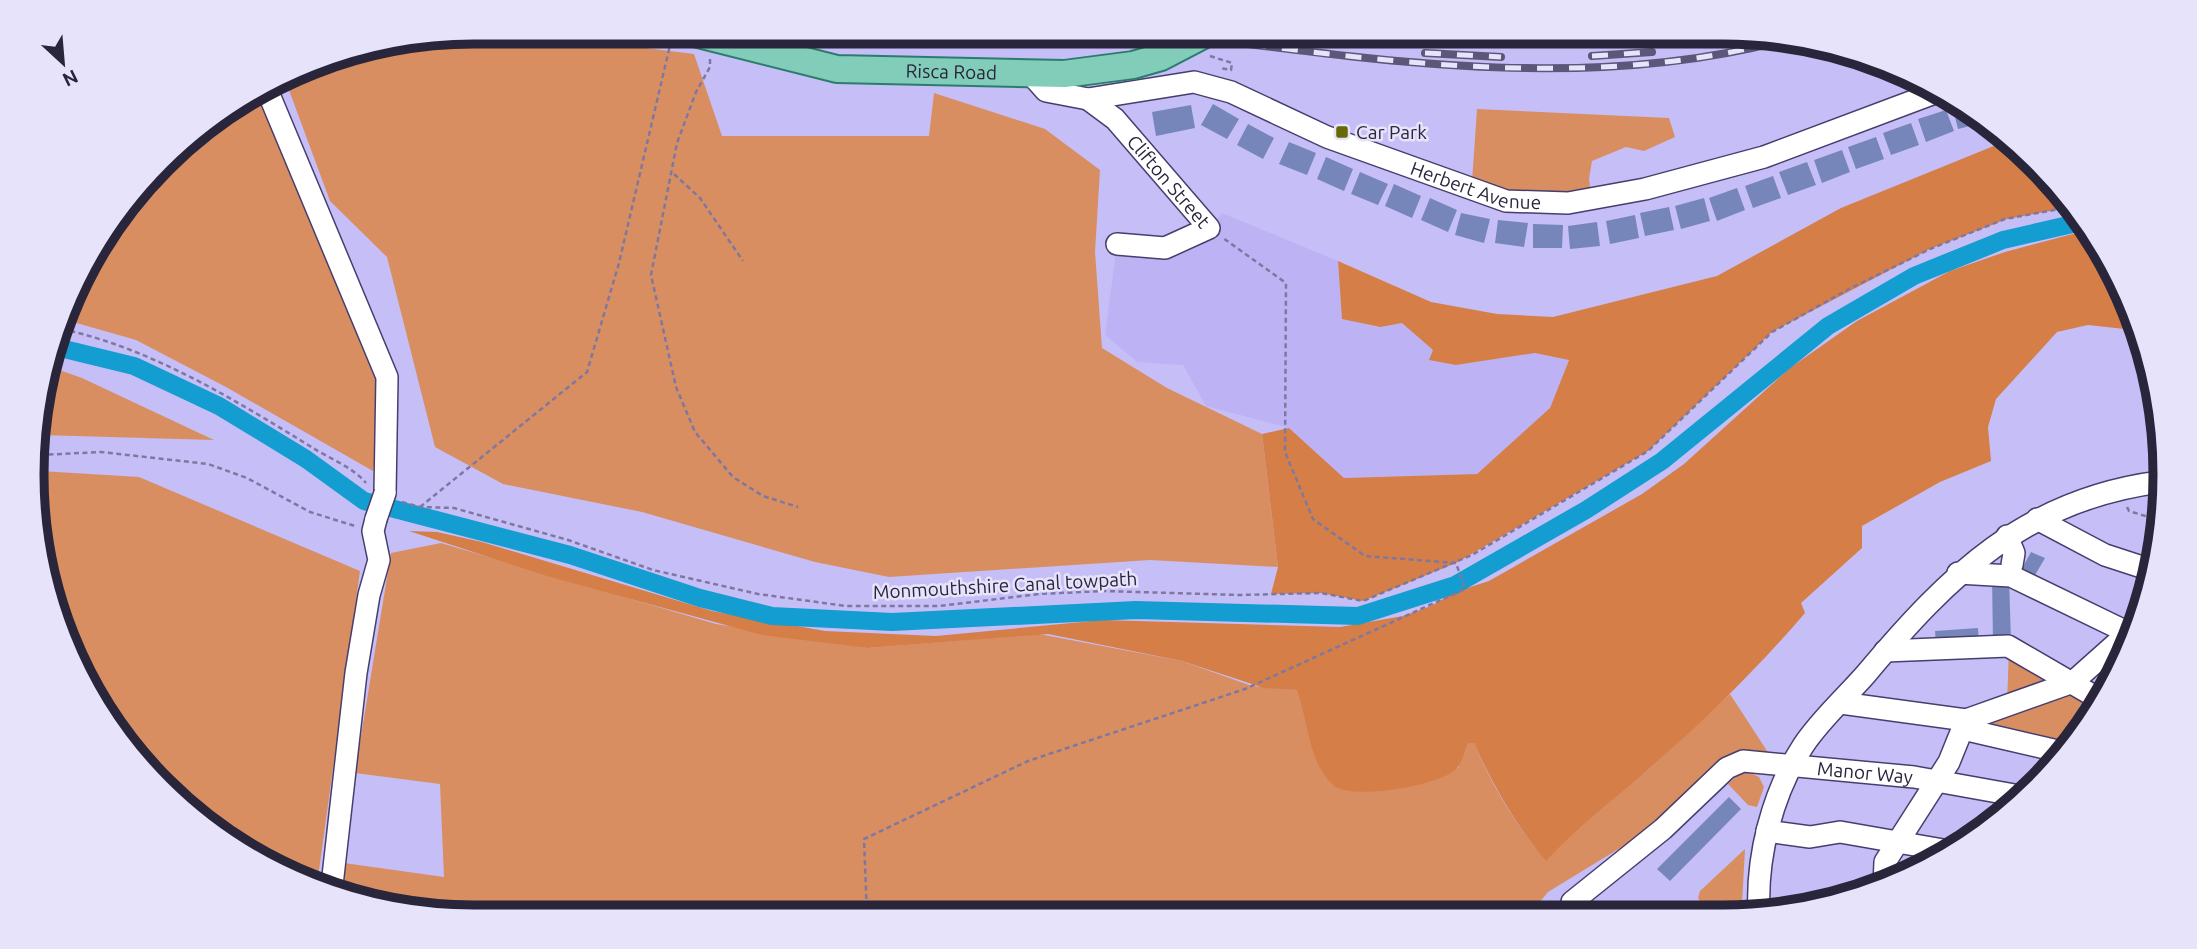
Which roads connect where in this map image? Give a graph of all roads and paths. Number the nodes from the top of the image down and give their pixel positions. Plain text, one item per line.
1 (671, 44) edge
2 (703, 44) edge
3 (742, 44) edge
4 (1186, 44) edge
5 (1212, 59) dead end
6 (1211, 67) dead end
7 (1030, 73) junction
8 (269, 96) edge
9 (1928, 96) edge
10 (1087, 99) junction
11 (673, 173) junction
12 (2061, 209) edge
13 (1209, 228) junction
14 (1117, 244) dead end
15 (743, 261) dead end
16 (69, 330) edge
17 (45, 455) edge
18 (2153, 483) edge
19 (383, 494) junction
20 (420, 507) junction
21 (798, 507) dead end
22 (2037, 519) junction
23 (374, 525) junction
24 (2007, 536) junction
25 (1456, 563) junction
26 (2012, 565) dead end
27 (2143, 567) edge
28 (1958, 573) junction
29 (2123, 631) edge
30 (2118, 644) edge
31 (1885, 651) junction
32 (2073, 682) junction
33 (2093, 695) edge
34 (1841, 703) junction
35 (1964, 725) junction
36 (2054, 749) edge
37 (1791, 766) junction
38 (1938, 781) junction
39 (2011, 794) edge
40 (1767, 831) junction
41 (1898, 843) junction
42 (1936, 849) edge
43 (1885, 873) edge
44 (333, 881) edge
45 (1572, 902) dead end
46 (1759, 903) edge
47 (867, 905) edge

1 - 20 path
2 - 11 path
3 - 7 main road, Risca Road
4 - 7 main road, Risca Road
5 - 6 path
7 - 10 street, Herbert Avenue
8 - 19 street
9 - 10 street, Herbert Avenue
10 - 13 street, Clifton Street
11 - 15 path
11 - 21 path
12 - 25 path, Monmouthshire Canal towpath
13 - 14 street, Clifton Street
13 - 25 path
16 - 19 path, Monmouthshire Canal towpath
17 - 23 path
18 - 22 street, Manor Way
19 - 20 path, Monmouthshire Canal towpath
19 - 23 street, bridge
20 - 25 path, Monmouthshire Canal towpath
22 - 24 street, Manor Way
22 - 27 street
23 - 44 street
24 - 26 street
24 - 28 street, Manor Way
25 - 47 path
28 - 29 street
28 - 31 street, Manor Way
30 - 32 street
31 - 32 street
31 - 34 street, Manor Way
32 - 33 street
32 - 35 street
34 - 35 street
34 - 37 street, Manor Way
35 - 36 street
35 - 38 street, Manor Way
37 - 38 street, Manor Way
37 - 40 street, Manor Way
37 - 45 street
38 - 39 street, Manor Way
38 - 41 street, Manor Way
40 - 41 street
40 - 46 street, Manor Way
41 - 42 street
41 - 43 street, Manor Way

